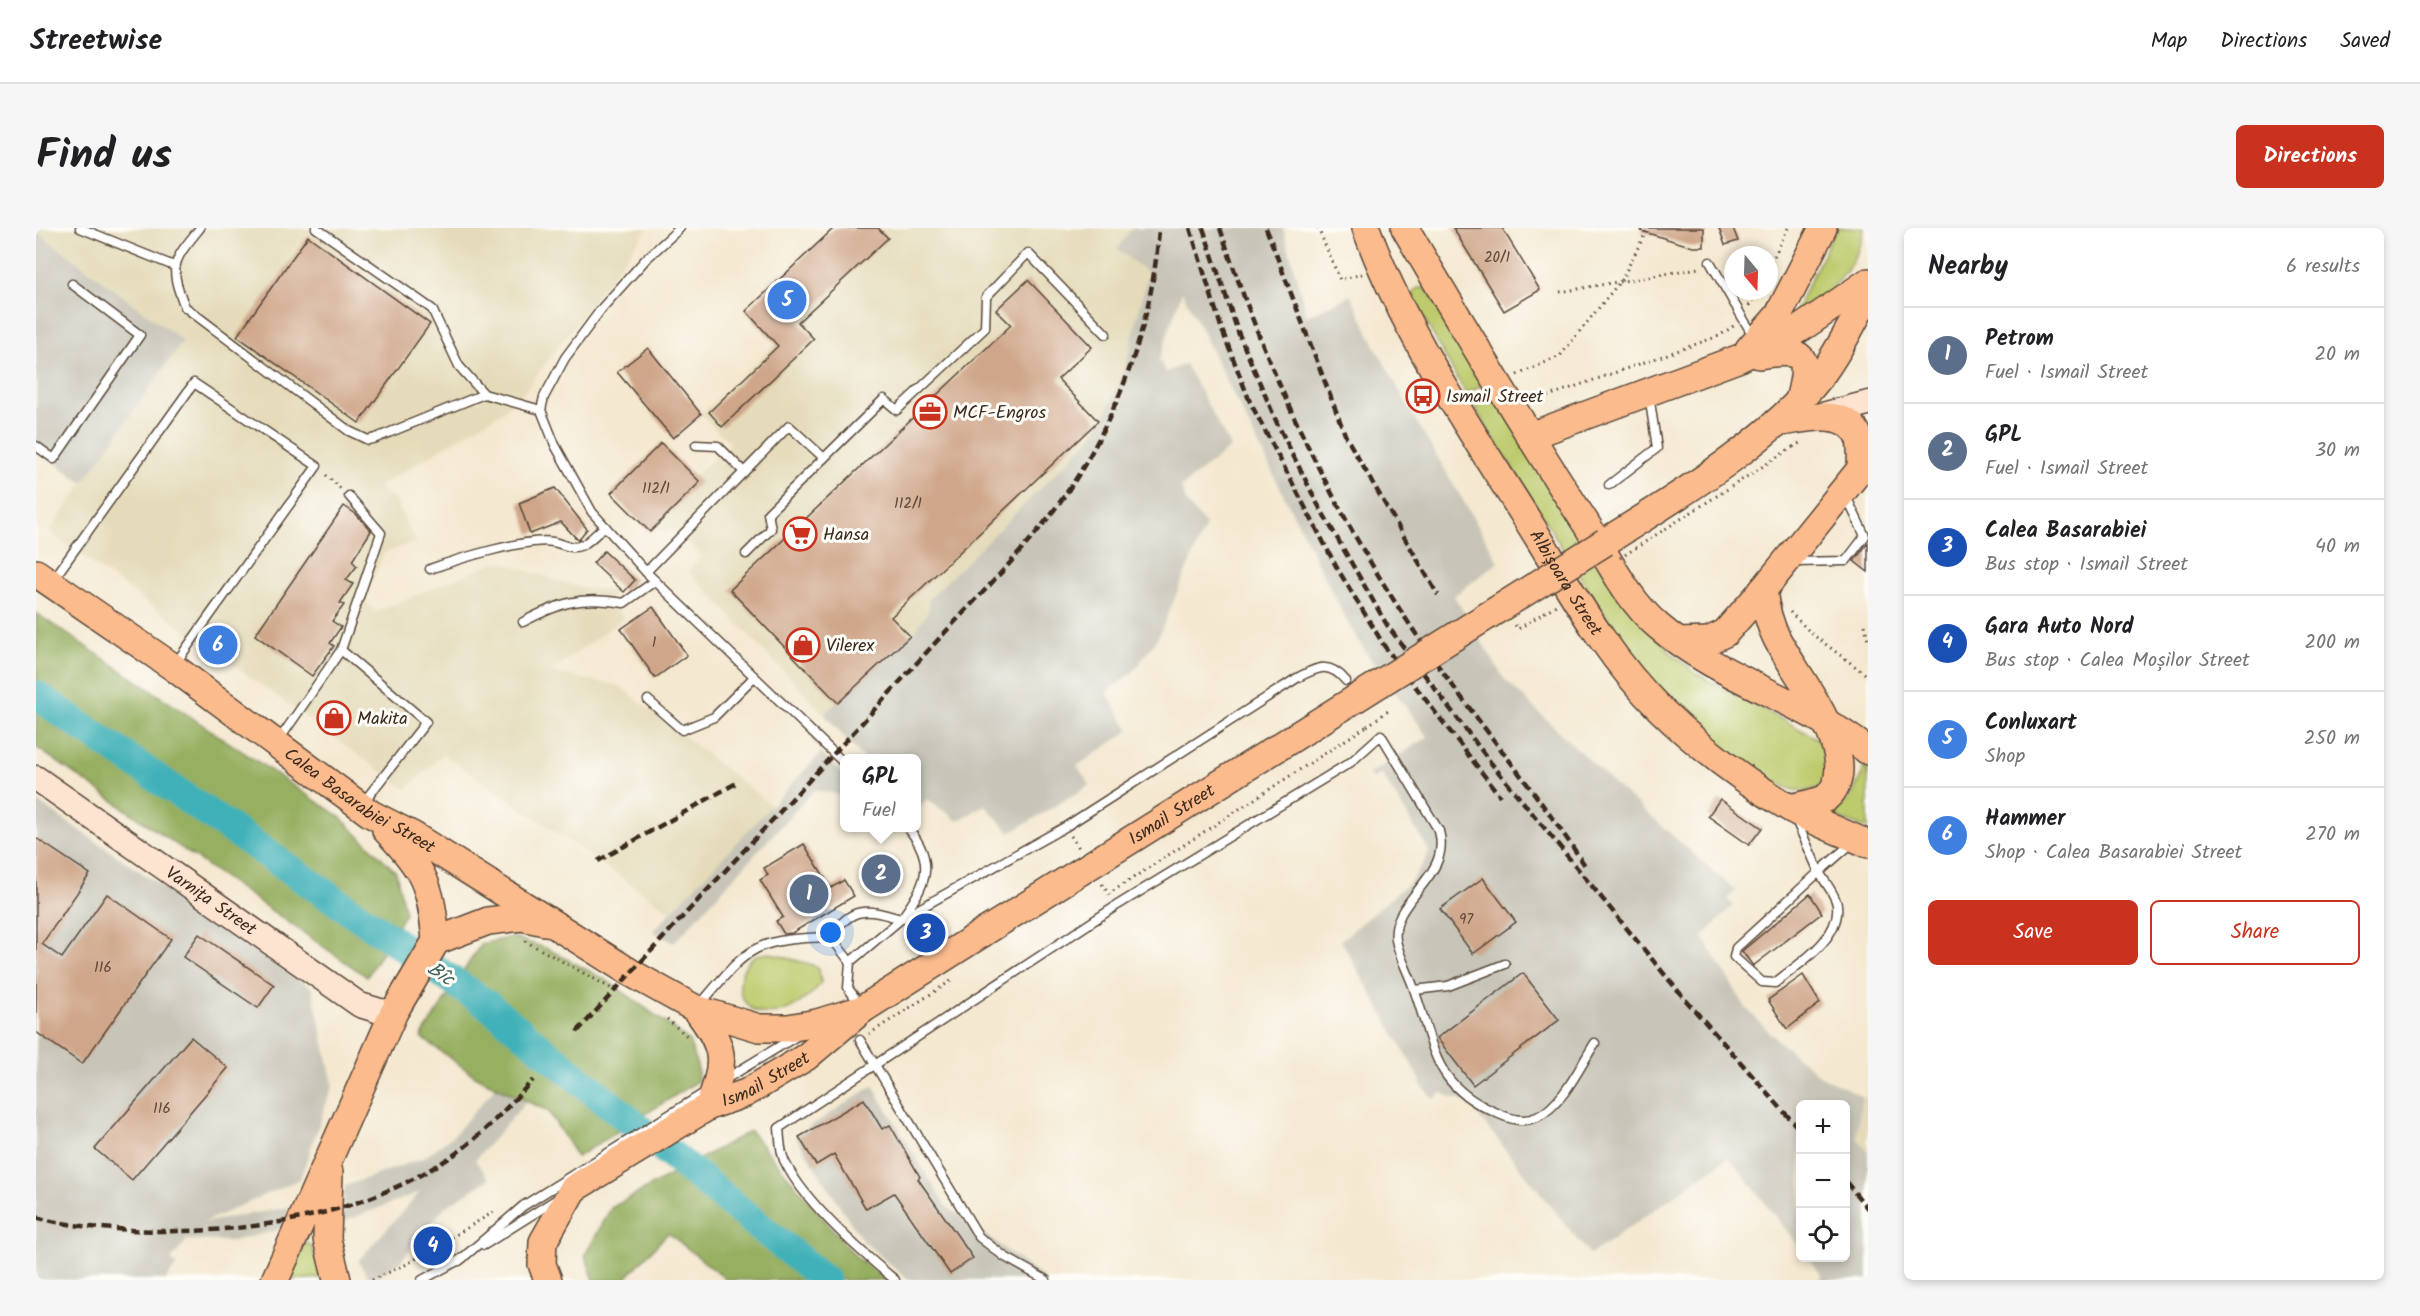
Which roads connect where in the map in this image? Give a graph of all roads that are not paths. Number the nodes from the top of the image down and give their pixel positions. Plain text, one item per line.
1 (80, 228) edge
2 (200, 228) edge
3 (316, 228) edge
4 (680, 228) edge
5 (1366, 228) edge
6 (1405, 228) edge
7 (1823, 228) edge
8 (1707, 265) road end
9 (174, 266) junction
10 (1434, 278) junction
11 (72, 284) dead end
12 (1867, 297) edge
13 (1399, 302) junction
14 (1106, 334) dead end
15 (1747, 340) junction
16 (1649, 392) junction
17 (484, 394) junction
18 (1799, 400) junction
19 (1868, 403) edge
20 (541, 410) junction
21 (1776, 423) junction
22 (1817, 426) junction
23 (1530, 436) junction
24 (696, 445) dead end
25 (36, 446) edge
26 (824, 458) junction
27 (1865, 464) edge
28 (744, 472) junction
29 (1609, 485) dead end
30 (1844, 490) junction
31 (349, 496) road end
32 (605, 526) junction
33 (746, 554) dead end
34 (1786, 562) junction
35 (430, 569) dead end
36 (646, 572) junction
37 (43, 579) edge
38 (655, 581) junction
39 (1764, 590) junction
40 (523, 622) dead end
41 (1679, 642) junction
42 (341, 650) junction
43 (173, 667) junction
44 (754, 677) junction
45 (1346, 681) dead end
46 (648, 700) dead end
47 (1842, 731) junction
48 (277, 742) junction
49 (1868, 752) edge
50 (840, 759) edge
51 (36, 778) edge
52 (1791, 808) junction
53 (366, 810) junction
54 (911, 832) edge
55 (1863, 841) edge
56 (1819, 872) junction
57 (901, 919) junction
58 (555, 924) junction
59 (831, 937) junction
60 (434, 944) junction
61 (850, 962) junction
62 (1505, 964) dead end
63 (1415, 990) junction
64 (398, 1002) junction
65 (696, 1009) junction
66 (863, 1009) junction
67 (817, 1023) junction
68 (860, 1040) road end
69 (1595, 1043) dead end
70 (873, 1065) junction
71 (709, 1095) junction
72 (329, 1161) junction
73 (592, 1170) junction
74 (573, 1190) junction
75 (459, 1261) junction
76 (275, 1280) edge
77 (337, 1280) edge
78 (422, 1280) edge
79 (548, 1280) edge
80 (895, 1280) edge
81 (1046, 1280) edge

1 - 9 lane
2 - 9 lane
3 - 17 lane
4 - 20 lane
5 - 13 main road, Albișoara Street
6 - 10 main road
7 - 15 main road
8 - 15 lane
9 - 17 lane
10 - 13 main road
10 - 23 main road
11 - 25 lane
12 - 15 main road
12 - 18 main road, Ismail Street
13 - 52 main road, Albișoara Street
14 - 26 lane
15 - 16 main road
15 - 18 main road
16 - 23 main road
16 - 29 lane
17 - 20 lane
18 - 21 main road, Ismail Street
19 - 22 street
20 - 32 lane
21 - 22 main road
21 - 66 main road, Ismail Street, bridge
22 - 27 main road
23 - 41 main road
24 - 28 lane
26 - 28 lane
26 - 33 lane
27 - 30 main road
28 - 36 lane
30 - 34 main road
30 - 34 lane
31 - 42 lane
32 - 35 lane
32 - 36 lane
34 - 39 main road
36 - 38 lane
37 - 43 main road, Calea Basarabiei Street
37 - 43 lane
38 - 40 lane
38 - 44 lane
39 - 41 main road
39 - 47 main road
41 - 47 main road
42 - 48 lane
42 - 53 lane
43 - 48 main road, Calea Basarabiei Street
44 - 46 lane
44 - 50 lane
45 - 57 lane
47 - 49 main road
47 - 52 main road
48 - 53 main road, Calea Basarabiei Street
51 - 64 street, Varnița Street
52 - 55 main road, Albișoara Street
52 - 56 lane
53 - 58 main road, Calea Basarabiei Street
53 - 60 main road
54 - 57 lane
55 - 56 lane
56 - 56 lane
57 - 59 lane
57 - 61 lane
58 - 60 main road
58 - 65 main road, Calea Basarabiei Street
59 - 61 lane
59 - 65 lane
60 - 64 main road
61 - 66 lane
62 - 63 lane
63 - 69 lane
63 - 70 lane
64 - 72 main road
65 - 67 main road, Calea Basarabiei Street
65 - 71 main road, Calea Basarabiei Street
66 - 67 main road, Calea Basarabiei Street
66 - 71 main road, Ismail Street
67 - 71 lane, Ismail Street
68 - 70 lane
70 - 80 lane
70 - 81 lane
71 - 73 main road, Ismail Street
72 - 76 main road
72 - 77 main road
73 - 74 main road, Ismail Street
73 - 75 lane, Ismail Street
74 - 75 lane, Ismail Street
74 - 79 main road
75 - 78 lane, Ismail Street

